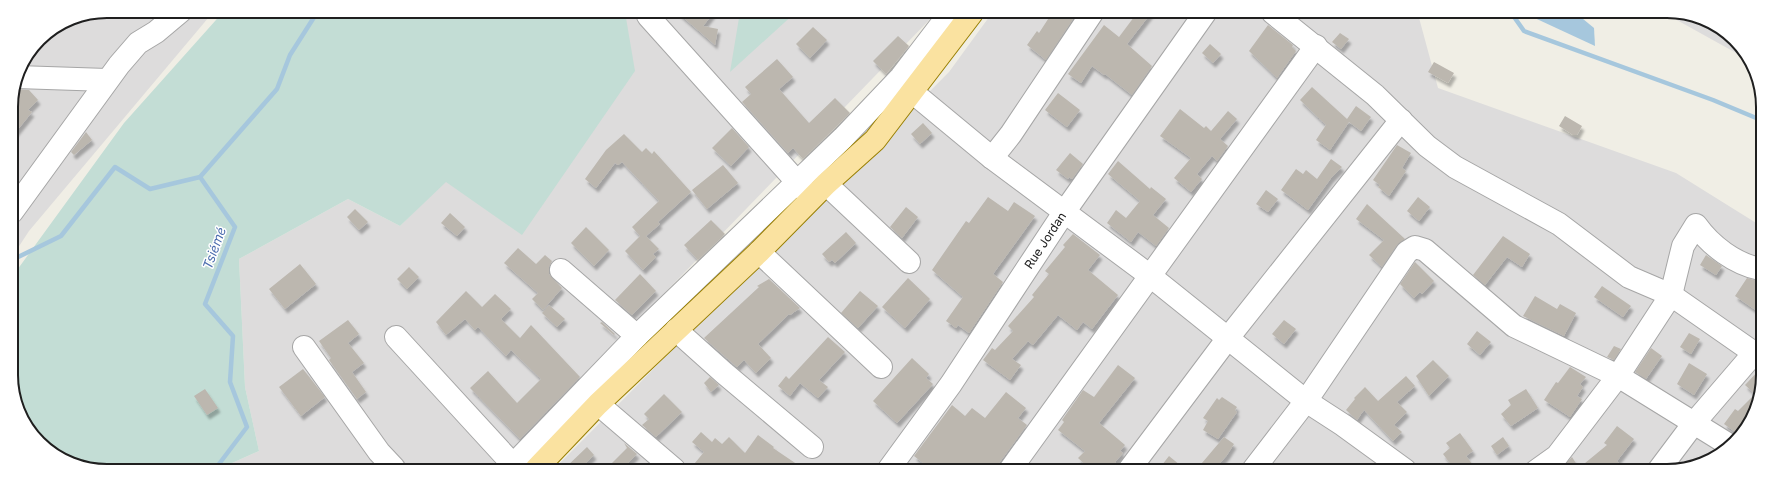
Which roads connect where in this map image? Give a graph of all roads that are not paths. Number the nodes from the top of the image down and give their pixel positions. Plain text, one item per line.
1 (173, 18) edge
2 (650, 18) edge
3 (946, 18) edge
4 (968, 18) edge
5 (1089, 18) edge
6 (1201, 18) edge
7 (1280, 18) edge
8 (1316, 46) junction
9 (23, 77) edge
10 (107, 80) junction
11 (911, 92) junction
12 (1401, 120) junction
13 (992, 158) junction
14 (798, 181) junction
15 (819, 191) junction
16 (18, 204) edge
17 (1065, 212) junction
18 (759, 252) junction
19 (909, 262) dead end
20 (1756, 269) edge
21 (561, 270) dead end
22 (1149, 276) junction
23 (1671, 295) junction
24 (676, 330) junction
25 (637, 336) junction
26 (396, 337) dead end
27 (1228, 338) junction
28 (304, 347) dead end
29 (1756, 353) edge
30 (1756, 355) edge
31 (881, 367) dead end
32 (1618, 376) junction
33 (1306, 401) junction
34 (598, 404) junction
35 (1694, 424) junction
36 (1725, 443) edge
37 (812, 447) dead end
38 (390, 464) edge
39 (521, 464) edge
40 (528, 464) edge
41 (530, 464) edge
42 (668, 464) edge
43 (893, 464) edge
44 (1014, 464) edge
45 (1134, 464) edge
46 (1257, 464) edge
47 (1395, 464) edge
48 (1545, 464) edge
49 (1663, 464) edge

1 - 10 street
2 - 14 street
3 - 14 street
4 - 11 main road
5 - 13 street
6 - 17 street, Rue Jordan
7 - 8 street
8 - 12 street
8 - 22 street
9 - 10 street
10 - 16 street
11 - 13 street
11 - 15 main road
12 - 23 street
12 - 27 street
13 - 17 street
14 - 15 street
14 - 25 street
15 - 18 main road
15 - 19 street
17 - 22 street
17 - 43 street, Rue Jordan
18 - 24 main road
18 - 31 street
20 - 23 street
21 - 25 street
22 - 27 street
22 - 44 street
23 - 29 street
23 - 32 street
24 - 34 main road
24 - 37 street
25 - 40 street
26 - 39 street
27 - 33 street
27 - 45 street
28 - 38 street
30 - 35 street
32 - 33 street
32 - 35 street
32 - 48 street
33 - 46 street
33 - 47 street
34 - 41 main road
34 - 42 street
35 - 36 street
35 - 49 street

